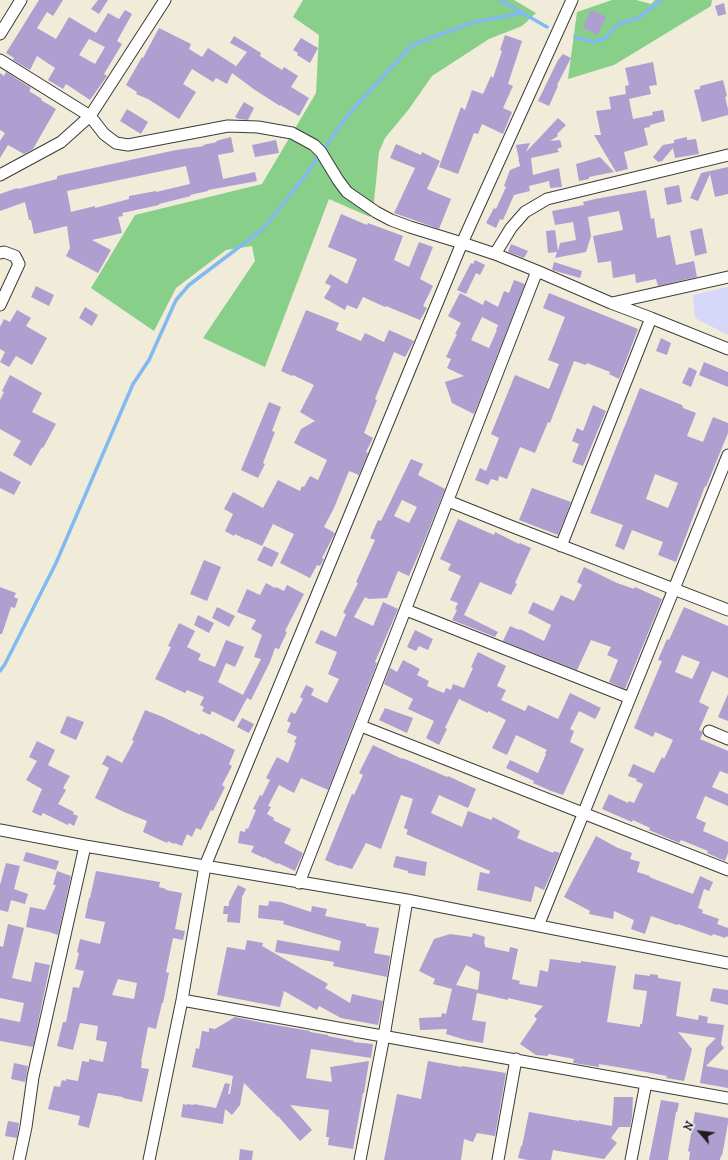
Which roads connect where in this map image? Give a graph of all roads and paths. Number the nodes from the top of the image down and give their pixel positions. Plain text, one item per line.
1 (21, 0) edge
2 (164, 0) edge
3 (572, 0) edge
4 (0, 34) edge
5 (0, 60) edge
6 (90, 116) junction
7 (728, 155) edge
8 (0, 175) edge
9 (462, 243) junction
10 (0, 253) edge
11 (495, 254) junction
12 (537, 271) junction
13 (728, 277) edge
14 (611, 303) junction
15 (0, 305) edge
16 (651, 318) junction
17 (728, 349) edge
18 (728, 455) edge
19 (724, 477) edge
20 (448, 501) junction
21 (561, 546) junction
22 (674, 589) junction
23 (406, 610) junction
24 (728, 610) edge
25 (630, 698) junction
26 (361, 726) junction
27 (709, 731) dead end
28 (728, 738) edge
29 (583, 814) junction
30 (0, 830) edge
31 (85, 846) junction
32 (205, 866) junction
33 (728, 870) edge
34 (299, 883) junction
35 (407, 900) junction
36 (538, 926) junction
37 (728, 963) edge
38 (182, 1000) junction
39 (384, 1036) junction
40 (516, 1059) junction
41 (646, 1083) junction
42 (728, 1098) edge
43 (19, 1160) edge
44 (149, 1160) edge
45 (360, 1160) edge
46 (498, 1160) edge
47 (631, 1160) edge

1 - 4 street
2 - 6 street
3 - 9 street
5 - 6 street
6 - 8 street
6 - 9 street
7 - 11 street
9 - 11 street
9 - 32 street
10 - 15 street
11 - 12 street
12 - 14 street
12 - 20 street
13 - 14 street
14 - 16 street
16 - 17 street
16 - 21 street
18 - 19 street
19 - 22 street
20 - 21 street
20 - 23 street
21 - 22 street
22 - 24 street
22 - 25 street
23 - 25 street
23 - 26 street
25 - 29 street
26 - 29 street
26 - 34 street
27 - 28 street
29 - 33 street
29 - 36 street
30 - 31 street
31 - 32 street
31 - 43 street
32 - 34 street
32 - 38 street
34 - 35 street
35 - 36 street
35 - 39 street
36 - 37 street
38 - 39 street
38 - 44 street
39 - 40 street
39 - 45 street
40 - 41 street
40 - 46 street
41 - 42 street
41 - 47 street

